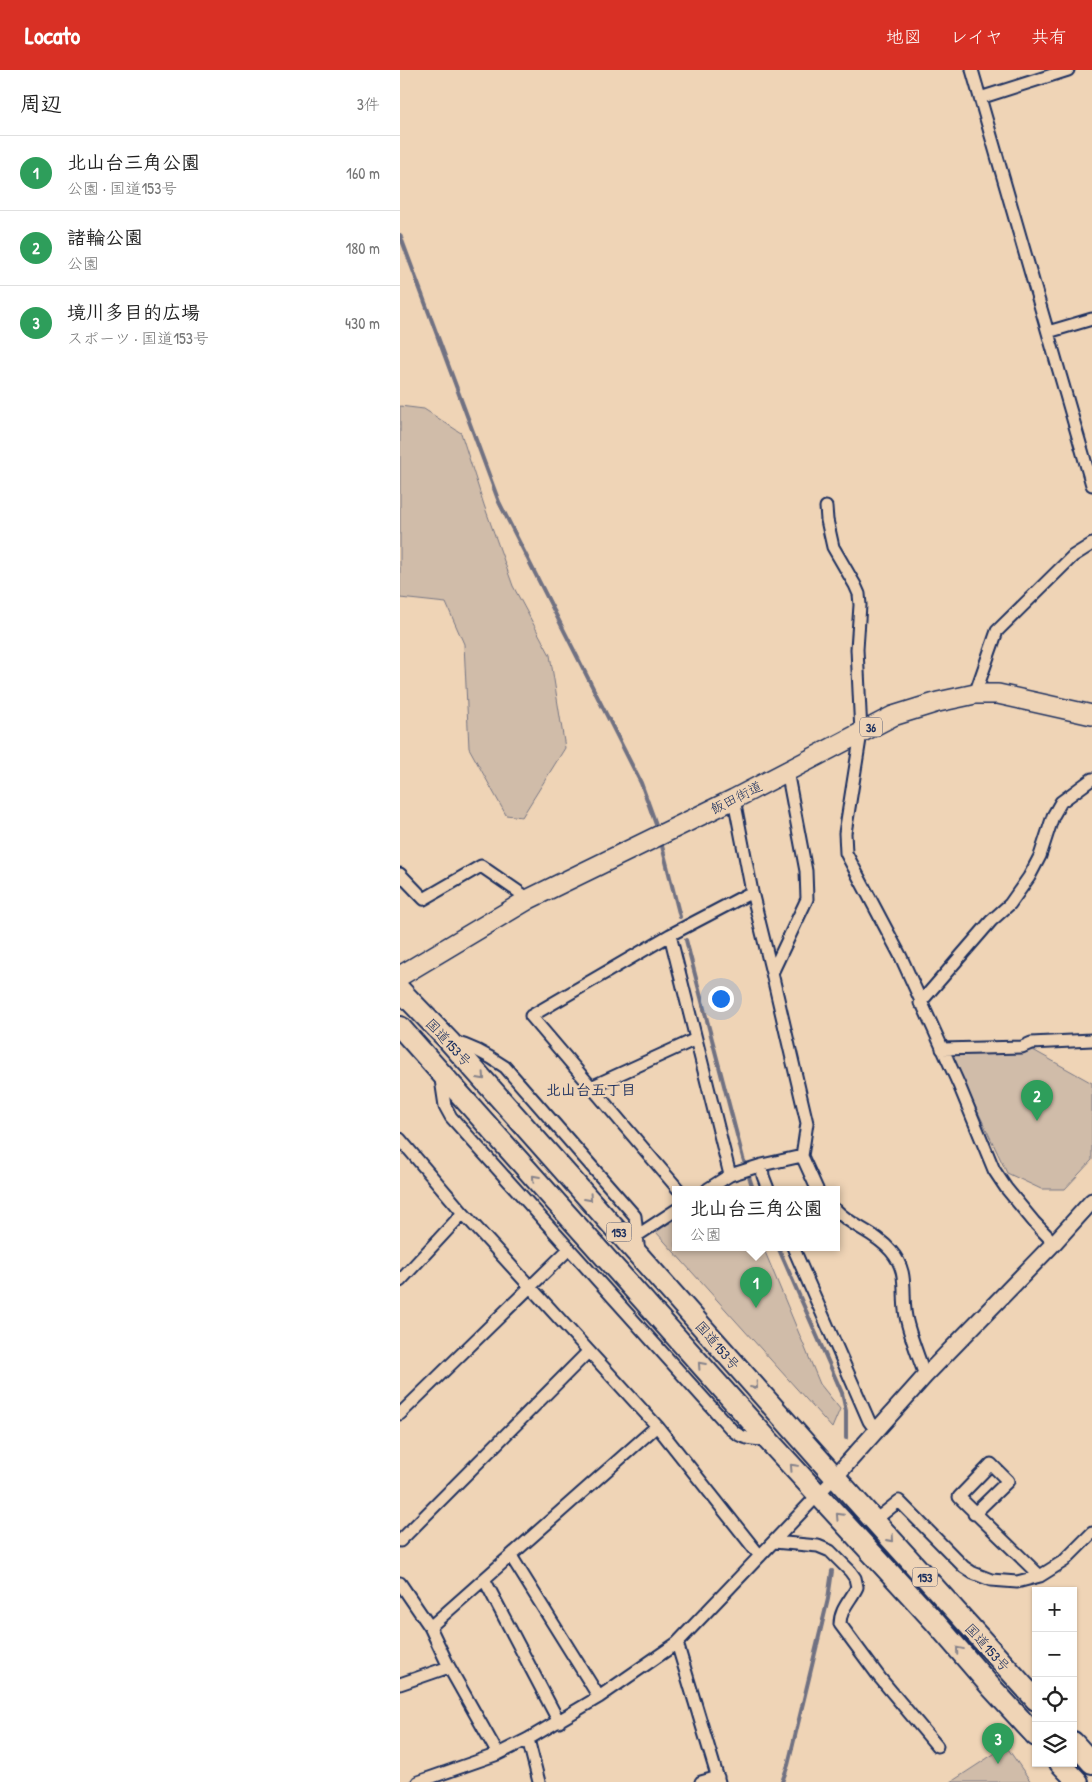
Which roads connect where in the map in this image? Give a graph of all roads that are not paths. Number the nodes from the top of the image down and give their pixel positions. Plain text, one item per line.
1 (972, 70) edge
2 (1068, 70) edge
3 (980, 98) junction
4 (1092, 319) edge
5 (1048, 332) junction
6 (1092, 485) edge
7 (826, 506) dead end
8 (1092, 544) edge
9 (975, 694) junction
10 (1092, 715) edge
11 (860, 733) junction
12 (787, 771) junction
13 (1092, 780) edge
14 (734, 799) junction
15 (400, 874) edge
16 (752, 892) junction
17 (528, 900) junction
18 (670, 935) junction
19 (772, 973) junction
20 (400, 976) edge
21 (400, 990) edge
22 (920, 1003) junction
23 (400, 1027) edge
24 (696, 1039) junction
25 (1092, 1040) edge
26 (942, 1049) junction
27 (439, 1071) junction
28 (591, 1087) junction
29 (401, 1143) edge
30 (802, 1156) junction
31 (758, 1166) junction
32 (734, 1174) junction
33 (675, 1186) edge
34 (713, 1186) edge
35 (767, 1186) edge
36 (816, 1186) edge
37 (1092, 1201) edge
38 (463, 1213) junction
39 (672, 1214) edge
40 (840, 1214) edge
41 (1054, 1243) junction
42 (638, 1245) junction
43 (569, 1249) junction
44 (795, 1251) edge
45 (400, 1280) edge
46 (530, 1285) junction
47 (588, 1352) junction
48 (925, 1376) junction
49 (400, 1414) edge
50 (657, 1426) junction
51 (877, 1432) junction
52 (768, 1440) junction
53 (835, 1477) junction
54 (818, 1494) junction
55 (974, 1514) dead end
56 (874, 1520) junction
57 (1092, 1533) edge
58 (400, 1541) edge
59 (774, 1542) junction
60 (511, 1556) junction
61 (760, 1556) junction
62 (1040, 1576) junction
63 (484, 1579) junction
64 (400, 1583) edge
65 (430, 1627) junction
66 (677, 1643) junction
67 (449, 1667) junction
68 (400, 1684) edge
69 (1032, 1696) edge
70 (599, 1697) junction
71 (559, 1722) junction
72 (1032, 1732) edge
73 (528, 1739) junction
74 (937, 1746) dead end
75 (1077, 1746) edge
76 (498, 1754) junction
77 (1092, 1763) edge
78 (1064, 1767) edge
79 (719, 1780) edge
80 (418, 1782) edge
81 (539, 1782) edge
82 (701, 1782) edge
83 (1078, 1782) edge

1 - 3 street
2 - 3 street
3 - 5 street
4 - 5 street
5 - 6 street
7 - 11 street
8 - 9 street
9 - 10 main road, 飯田街道 / 36
9 - 11 main road, 飯田街道 / 36
11 - 12 main road, 飯田街道 / 36
11 - 22 street
12 - 14 main road, 飯田街道 / 36
12 - 19 street
13 - 22 street
14 - 16 street
14 - 17 main road, 飯田街道 / 36
15 - 17 street
16 - 18 street
16 - 19 street
17 - 20 main road, 飯田街道 / 36
18 - 24 street
18 - 28 street
19 - 30 street
21 - 42 highway, 国道153号 / 153
22 - 26 street
23 - 27 highway, 国道153号 / 153
24 - 28 street
24 - 32 street
25 - 26 street
26 - 41 street
27 - 43 street
52 -> 27 highway, 国道153号 / 153
28 - 33 street
29 - 38 street
30 - 31 street
30 - 36 street
31 - 32 street
31 - 35 street
32 - 34 street
37 - 41 street
38 - 45 street
38 - 46 street
39 - 42 street
40 - 48 street
41 - 48 street
42 -> 53 highway, 国道153号 / 153
43 - 46 street
43 - 52 street
44 - 51 street
46 - 47 street
46 - 49 street
47 - 50 street
47 - 58 street
48 - 51 street
50 - 60 street
50 - 61 street
51 - 53 street
54 -> 52 highway, 国道153号 / 153
53 - 54 street
53 - 56 highway, 国道153号 / 153
54 - 59 street
72 -> 54 highway, 国道153号 / 153
55 - 62 street
56 - 62 street
56 -> 69 highway, 国道153号 / 153
57 - 62 street
59 - 61 street
59 - 74 street
60 - 63 street
60 - 70 street
61 - 66 street
63 - 65 street
63 - 71 street
64 - 65 street
65 - 67 street
66 - 70 street
66 - 79 street
67 - 68 street
67 - 76 street
70 - 71 street
71 - 73 street
73 - 76 street
73 - 81 street
75 - 77 highway
76 - 80 street
78 - 83 highway
79 - 82 street

